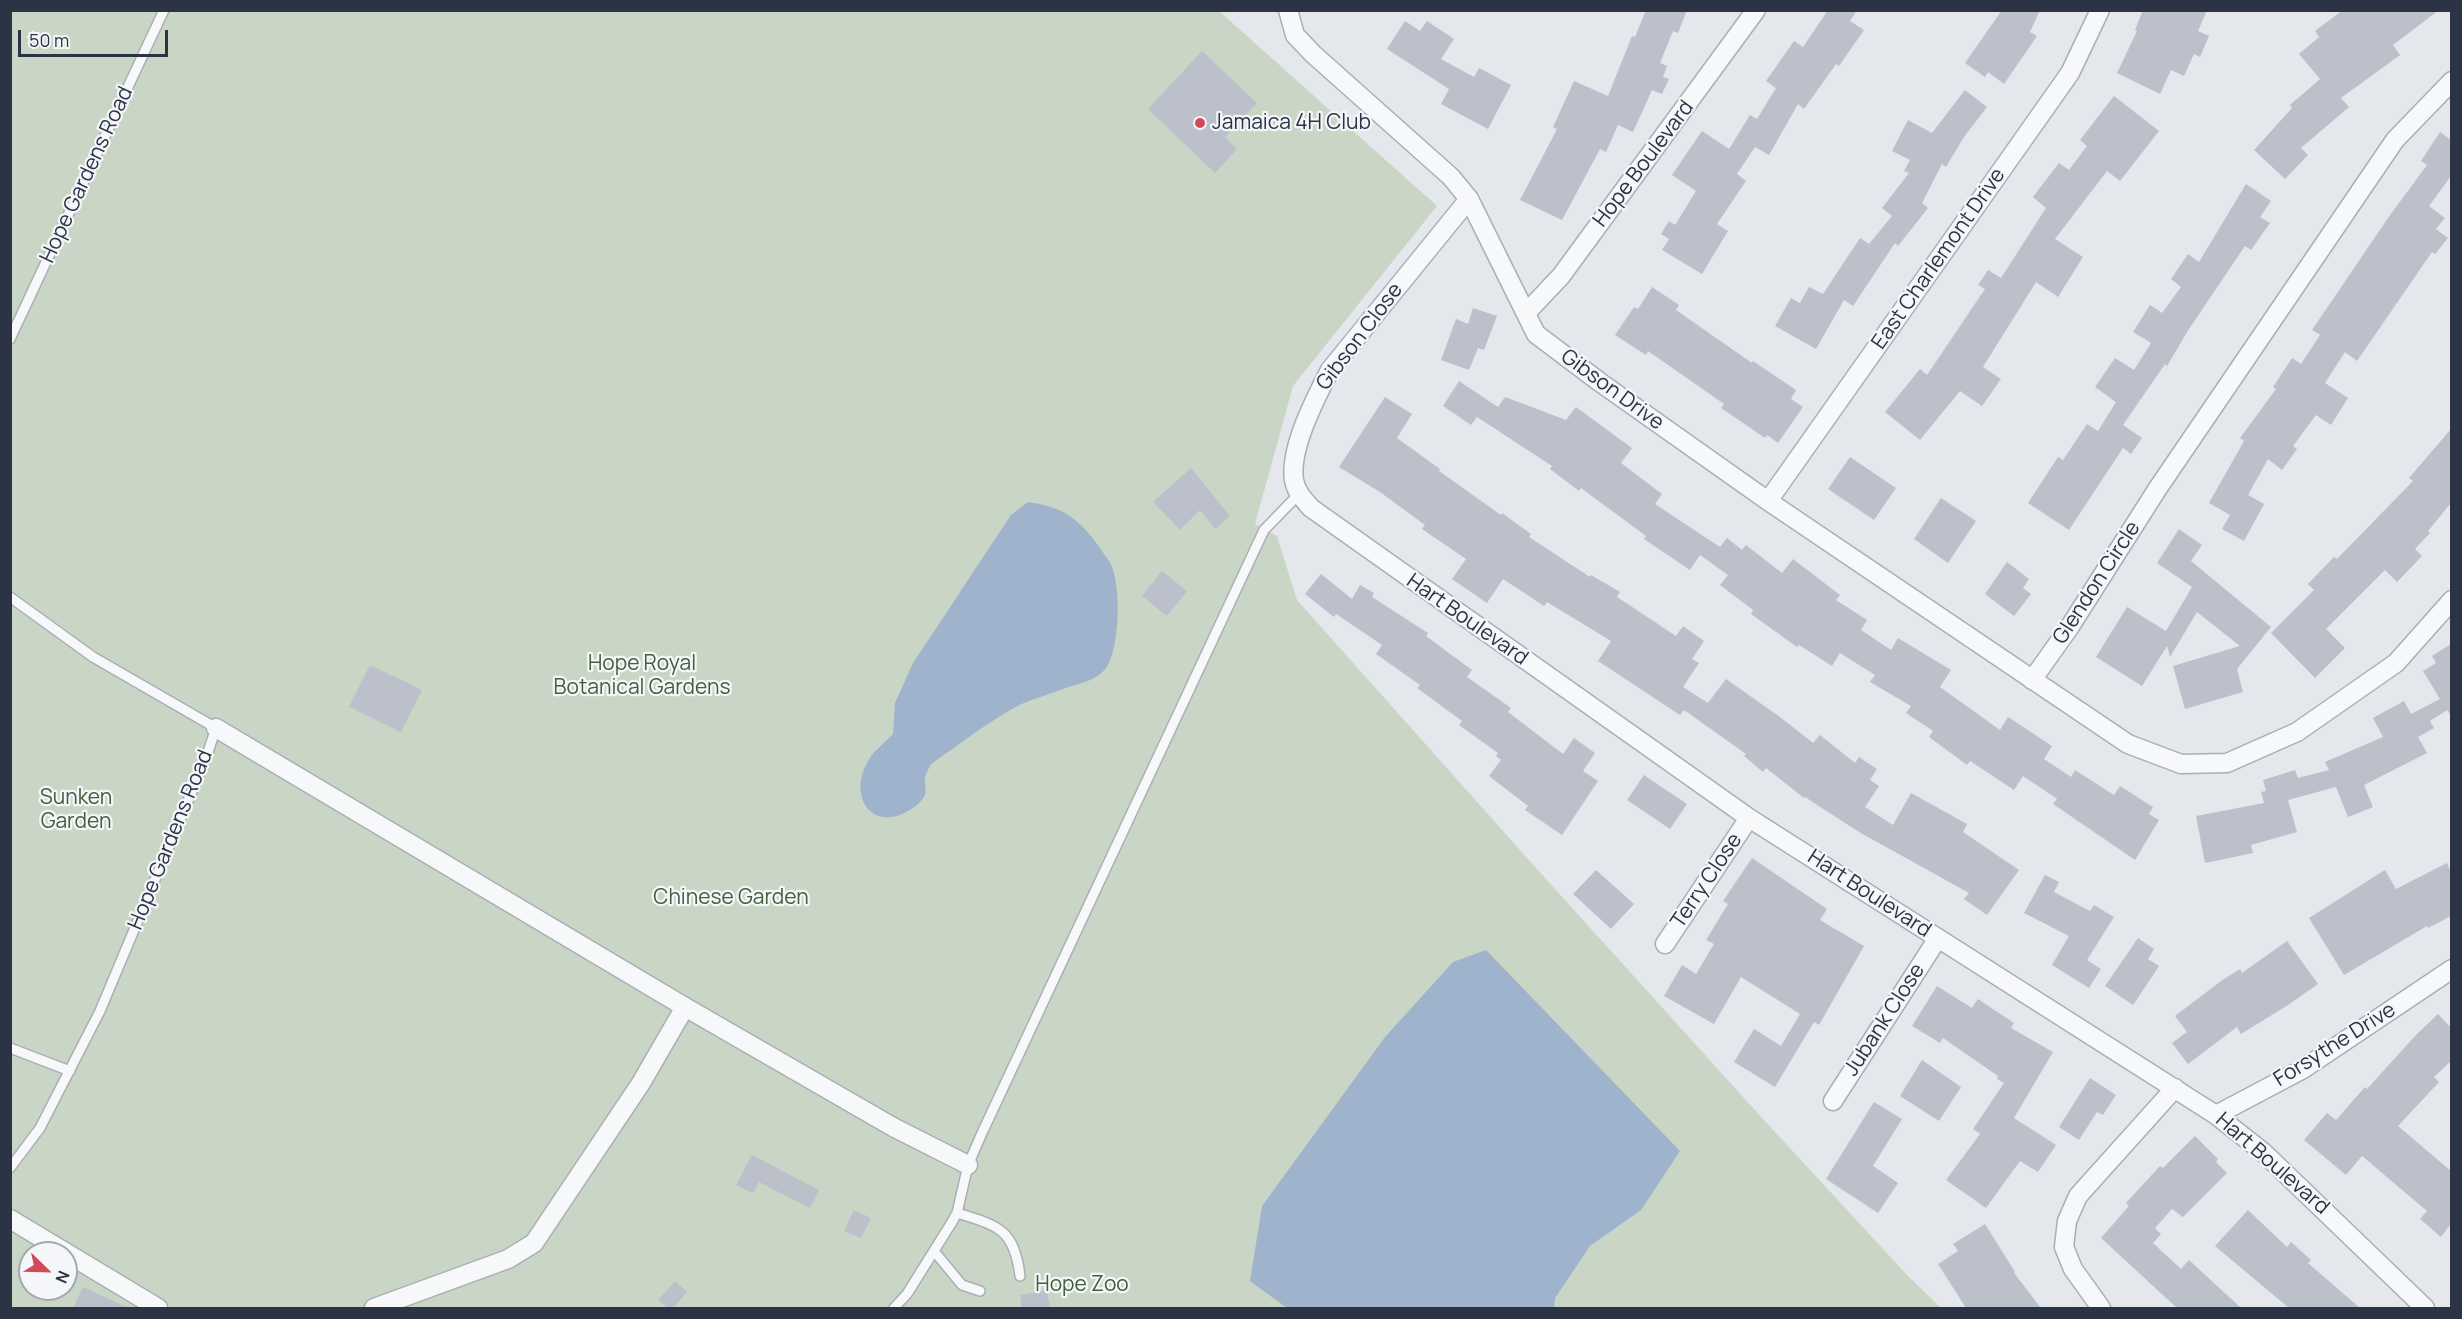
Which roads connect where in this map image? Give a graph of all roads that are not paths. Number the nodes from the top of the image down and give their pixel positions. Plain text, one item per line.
1 (164, 10) edge
2 (1288, 10) edge
3 (1756, 10) edge
4 (2100, 10) edge
5 (2451, 81) edge
6 (1469, 199) junction
7 (1526, 313) junction
8 (10, 339) edge
9 (1299, 494) junction
10 (1768, 501) junction
11 (10, 597) edge
12 (2451, 600) edge
13 (2032, 680) junction
14 (216, 728) junction
15 (1749, 818) junction
16 (1938, 938) junction
17 (1665, 945) dead end
18 (2451, 969) edge
19 (685, 1007) junction
20 (10, 1048) edge
21 (69, 1071) junction
22 (2175, 1088) junction
23 (1833, 1101) dead end
24 (2216, 1115) junction
25 (968, 1165) junction
26 (10, 1168) edge
27 (957, 1213) junction
28 (10, 1219) edge
29 (934, 1251) junction
30 (1020, 1276) dead end
31 (980, 1291) dead end
32 (158, 1308) edge
33 (374, 1308) edge
34 (894, 1308) edge
35 (2101, 1308) edge
36 (2425, 1308) edge

1 - 8 lane, Hope Gardens Road
2 - 6 street, Gibson Drive
3 - 7 street, Hope Boulevard
4 - 10 street, East Charlemont Drive
5 - 13 street, Glendon Circle
6 - 7 street, Gibson Drive
6 - 9 street, Gibson Close
7 - 10 street, Gibson Drive
9 - 15 street, Hart Boulevard
9 - 25 lane
10 - 13 street, Gibson Drive
11 - 14 lane, Hope Gardens Road
12 - 13 street
14 - 19 street
14 - 21 lane, Hope Gardens Road
15 - 16 street, Hart Boulevard
15 - 17 street, Terry Close
16 - 22 street, Hart Boulevard
16 - 23 street, Jubank Close
18 - 24 street, Forsythe Drive
19 - 25 street
19 - 33 street
20 - 21 lane
21 - 26 lane, Hope Gardens Road
22 - 24 street, Hart Boulevard
22 - 35 street
24 - 36 street, Hart Boulevard
25 - 27 lane
27 - 29 lane
27 - 30 lane
28 - 32 street
29 - 31 lane
29 - 34 lane

